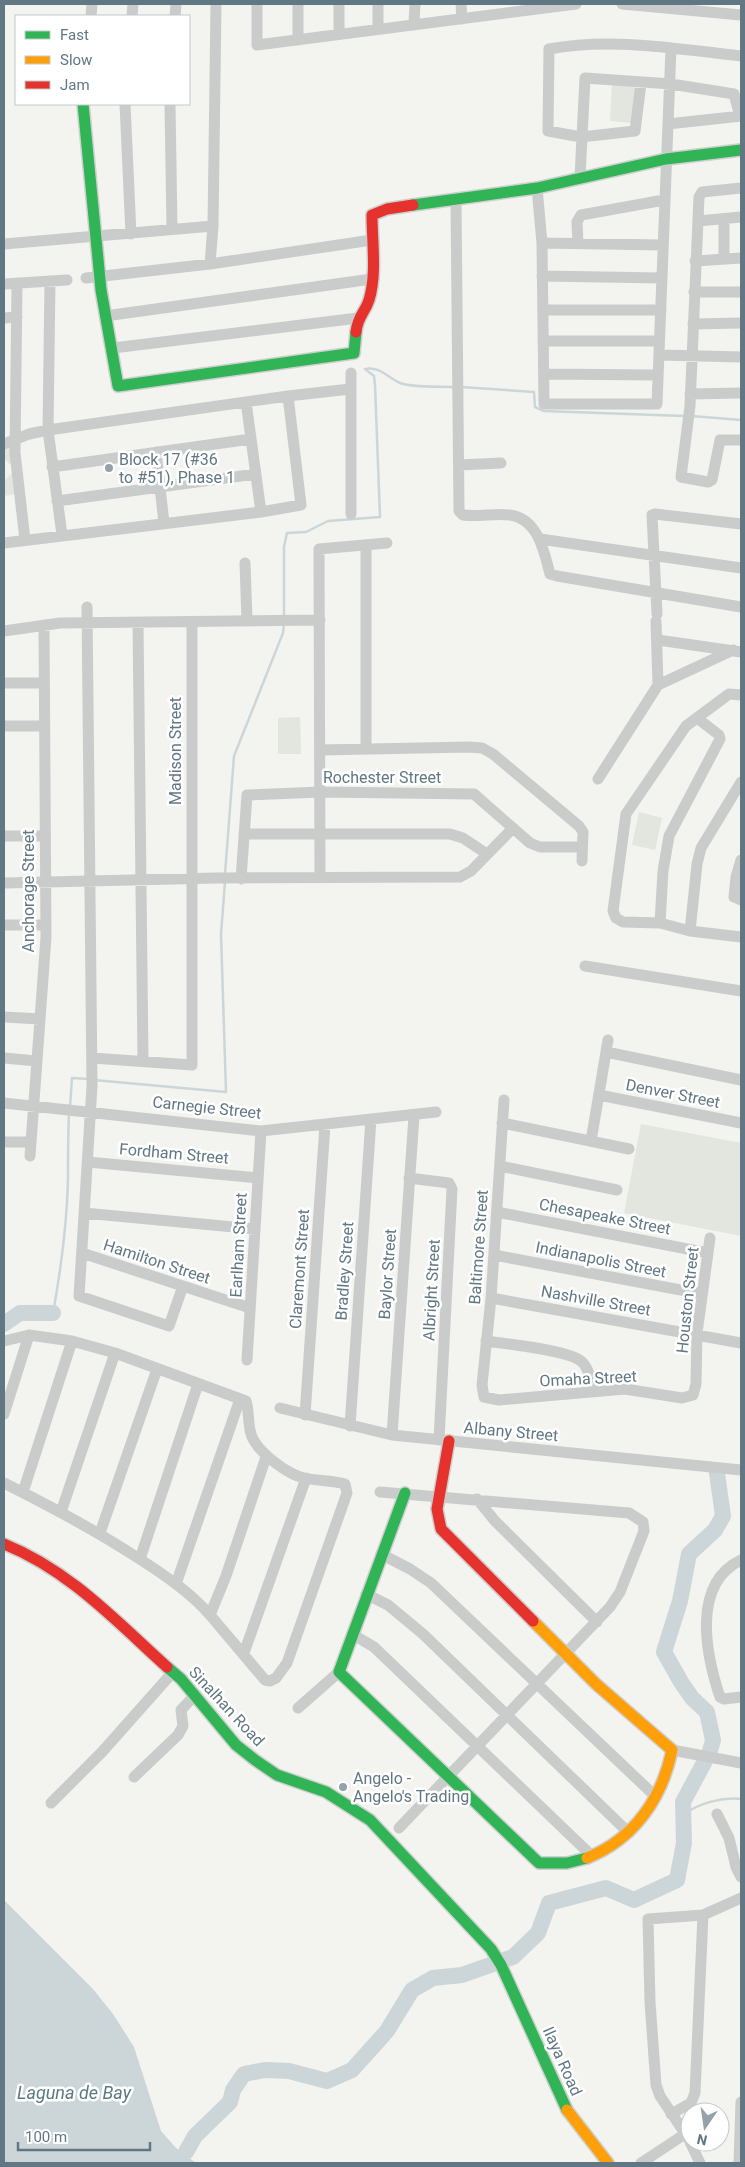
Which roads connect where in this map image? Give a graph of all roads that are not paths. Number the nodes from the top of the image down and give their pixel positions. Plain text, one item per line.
1 (216, 4) edge
2 (257, 4) edge
3 (298, 4) edge
4 (339, 4) edge
5 (378, 4) edge
6 (414, 4) edge
7 (461, 4) edge
8 (576, 4) edge
9 (628, 4) edge
10 (561, 5) edge
11 (661, 6) edge
12 (521, 8) edge
13 (697, 8) edge
14 (736, 11) edge
15 (462, 19) junction
16 (414, 23) junction
17 (378, 28) junction
18 (339, 34) junction
19 (298, 40) junction
20 (671, 48) junction
21 (741, 56) edge
22 (641, 83) junction
23 (671, 84) junction
24 (82, 105) edge
25 (125, 105) edge
26 (170, 105) edge
27 (741, 116) edge
28 (668, 124) junction
29 (581, 137) junction
30 (741, 150) edge
31 (666, 159) junction
32 (580, 177) junction
33 (537, 188) junction
34 (741, 188) edge
35 (456, 200) junction
36 (664, 200) junction
37 (741, 217) edge
38 (724, 219) junction
39 (698, 221) junction
40 (213, 226) junction
41 (172, 229) junction
42 (131, 234) junction
43 (97, 237) junction
44 (372, 240) junction
45 (542, 243) junction
46 (4, 244) edge
47 (578, 244) junction
48 (664, 245) junction
49 (741, 258) edge
50 (724, 259) junction
51 (695, 261) junction
52 (210, 264) junction
53 (542, 276) junction
54 (86, 278) dead end
55 (100, 278) junction
56 (662, 278) junction
57 (372, 279) junction
58 (67, 280) dead end
59 (50, 281) junction
60 (17, 283) junction
61 (4, 284) edge
62 (694, 292) junction
63 (741, 292) edge
64 (543, 310) junction
65 (661, 310) junction
66 (105, 316) junction
67 (16, 317) junction
68 (4, 318) edge
69 (358, 318) junction
70 (741, 323) edge
71 (693, 324) junction
72 (543, 341) junction
73 (659, 341) junction
74 (113, 348) junction
75 (16, 351) junction
76 (4, 352) edge
77 (660, 355) junction
78 (691, 356) junction
79 (741, 357) edge
80 (351, 373) dead end
81 (544, 374) junction
82 (658, 375) junction
83 (16, 383) junction
84 (4, 384) edge
85 (350, 389) junction
86 (690, 394) junction
87 (741, 394) edge
88 (288, 396) junction
89 (246, 402) junction
90 (10, 416) edge
91 (48, 430) junction
92 (251, 439) junction
93 (741, 440) edge
94 (9, 442) edge
95 (156, 452) junction
96 (501, 463) dead end
97 (459, 465) junction
98 (52, 467) junction
99 (256, 474) junction
100 (159, 487) junction
101 (57, 501) junction
102 (261, 512) junction
103 (351, 514) dead end
104 (164, 523) junction
105 (741, 524) edge
106 (62, 535) junction
107 (540, 539) junction
108 (25, 540) junction
109 (4, 543) edge
110 (387, 543) dead end
111 (366, 545) junction
112 (654, 557) junction
113 (245, 563) dead end
114 (741, 568) edge
115 (654, 594) junction
116 (87, 607) dead end
117 (741, 608) edge
118 (320, 620) junction
119 (247, 622) junction
120 (87, 623) junction
121 (138, 623) junction
122 (192, 623) junction
123 (44, 625) junction
124 (4, 631) edge
125 (658, 640) junction
126 (737, 651) edge
127 (4, 683) edge
128 (43, 683) junction
129 (658, 685) junction
130 (741, 695) edge
131 (697, 718) junction
132 (4, 726) edge
133 (44, 726) junction
134 (366, 749) junction
135 (320, 750) junction
136 (598, 779) dead end
137 (741, 782) edge
138 (320, 792) junction
139 (513, 828) junction
140 (244, 834) junction
141 (320, 834) junction
142 (4, 836) edge
143 (44, 836) junction
144 (582, 847) junction
145 (487, 854) junction
146 (582, 860) dead end
147 (741, 860) edge
148 (192, 878) junction
149 (236, 878) junction
150 (320, 878) junction
151 (142, 880) junction
152 (90, 881) junction
153 (45, 882) junction
154 (4, 883) edge
155 (741, 900) edge
156 (660, 923) junction
157 (4, 925) edge
158 (46, 925) junction
159 (690, 931) junction
160 (741, 937) edge
161 (585, 966) dead end
162 (741, 991) edge
163 (4, 1017) edge
164 (40, 1019) junction
165 (608, 1040) dead end
166 (606, 1052) junction
167 (4, 1058) edge
168 (92, 1058) junction
169 (143, 1060) junction
170 (37, 1061) junction
171 (741, 1080) edge
172 (599, 1096) junction
173 (504, 1100) dead end
174 (4, 1103) edge
175 (34, 1104) junction
176 (91, 1111) junction
177 (436, 1112) dead end
178 (414, 1116) junction
179 (371, 1119) junction
180 (502, 1123) junction
181 (741, 1123) edge
182 (324, 1125) junction
183 (261, 1131) junction
184 (591, 1141) junction
185 (4, 1142) edge
186 (31, 1142) junction
187 (630, 1149) dead end
188 (30, 1156) dead end
189 (88, 1162) junction
190 (500, 1166) junction
191 (258, 1178) junction
192 (409, 1178) junction
193 (616, 1190) dead end
194 (497, 1212) junction
195 (84, 1213) junction
196 (255, 1229) junction
197 (710, 1238) dead end
198 (82, 1253) junction
199 (708, 1253) junction
200 (494, 1255) junction
201 (183, 1286) junction
202 (702, 1294) junction
203 (491, 1298) junction
204 (250, 1308) junction
205 (697, 1333) junction
206 (29, 1335) junction
207 (4, 1341) edge
208 (72, 1341) junction
209 (486, 1341) junction
210 (741, 1343) edge
211 (115, 1354) junction
212 (247, 1360) dead end
213 (158, 1369) junction
214 (198, 1384) junction
215 (594, 1390) junction
216 (694, 1395) joint
217 (484, 1397) joint
218 (240, 1399) junction
219 (280, 1408) dead end
220 (4, 1414) edge
221 (305, 1414) junction
222 (350, 1426) junction
223 (392, 1435) junction
224 (444, 1441) junction
225 (266, 1457) junction
226 (741, 1470) edge
227 (306, 1478) junction
228 (4, 1483) edge
229 (23, 1492) junction
230 (380, 1492) dead end
231 (405, 1493) junction
232 (441, 1496) junction
233 (477, 1499) junction
234 (61, 1512) junction
235 (100, 1533) junction
236 (4, 1544) edge
237 (381, 1554) junction
238 (140, 1559) junction
239 (741, 1560) edge
240 (176, 1584) junction
241 (366, 1594) junction
242 (210, 1615) junction
243 (597, 1622) junction
244 (352, 1634) junction
245 (244, 1653) junction
246 (566, 1654) junction
247 (173, 1672) junction
248 (339, 1672) junction
249 (537, 1683) junction
250 (195, 1695) junction
251 (741, 1697) edge
252 (298, 1708) dead end
253 (508, 1715) junction
254 (477, 1746) junction
255 (672, 1750) junction
256 (741, 1763) edge
257 (447, 1775) junction
258 (134, 1776) dead end
259 (655, 1796) junction
260 (51, 1803) dead end
261 (717, 1814) dead end
262 (399, 1828) dead end
263 (629, 1833) junction
264 (592, 1856) junction
265 (741, 1877) edge
266 (741, 1898) edge
267 (703, 1915) junction
268 (501, 1965) joint
269 (741, 2102) edge
270 (671, 2114) junction
271 (680, 2127) edge
272 (680, 2143) edge
273 (608, 2163) edge
274 (641, 2163) edge
275 (739, 2163) edge

1 - 40 street
2 - 19 street
3 - 19 street
4 - 18 street
5 - 17 street
6 - 16 street
7 - 15 street
8 - 10 street
9 - 11 street
10 - 12 street
11 - 13 street
12 - 15 street
13 - 14 street
15 - 16 street
16 - 17 street
17 - 18 street
18 - 19 street
20 - 21 street
20 - 23 street
20 - 29 street
22 - 23 street
22 - 29 street
22 - 29 street
23 - 27 street
23 - 28 street
24 - 43 street
25 - 42 street
26 - 41 street
27 - 28 street
28 - 31 street
29 - 32 street
30 - 31 street
31 - 32 street
31 - 36 street
32 - 33 street
33 - 35 street
33 - 45 street
34 - 39 street
35 - 44 street
35 - 97 street
36 - 47 street
36 - 48 street
37 - 38 street
38 - 39 street
38 - 50 street
39 - 51 street
40 - 41 street
40 - 52 street
41 - 42 street
42 - 43 street
43 - 46 street
43 - 55 street
44 - 52 street
44 - 57 street
45 - 47 street
45 - 53 street
47 - 48 street
48 - 56 street
49 - 50 street
50 - 51 street
51 - 62 street
52 - 55 street
53 - 56 street
53 - 64 street
54 - 55 street
55 - 66 street
56 - 65 street
57 - 66 street
57 - 69 street
58 - 59 street
59 - 60 street
59 - 91 street
60 - 61 street
60 - 67 street
62 - 63 street
62 - 71 street
64 - 65 street
64 - 72 street
65 - 73 street
66 - 74 street
67 - 68 street
67 - 75 street
69 - 74 street
69 - 74 street
70 - 71 street
71 - 78 street
72 - 73 street
72 - 81 street
73 - 77 street
75 - 76 street
75 - 83 street
77 - 78 street
77 - 82 street
78 - 79 street
78 - 86 street
80 - 85 street
81 - 82 street
81 - 82 street
83 - 84 street
83 - 90 street
85 - 88 street
85 - 103 street
86 - 87 street
86 - 93 street
88 - 89 street
88 - 102 street
89 - 91 street
89 - 92 street
90 - 94 street
91 - 94 street
91 - 98 street
92 - 95 street
92 - 99 street
94 - 108 street
95 - 98 street
95 - 100 street
96 - 97 street
97 - 107 street
98 - 101 street
99 - 100 street
99 - 102 street
100 - 101 street
100 - 104 street
101 - 106 street
102 - 104 street
104 - 106 street
105 - 112 street
106 - 108 street
107 - 112 street
107 - 115 street
108 - 109 street
110 - 111 street
111 - 118 street
111 - 134 street
112 - 114 street
112 - 115 street
113 - 119 street
115 - 117 street
115 - 125 street
116 - 120 street
118 - 119 street
118 - 135 street
119 - 122 street
120 - 121 street
120 - 123 street
120 - 152 street
121 - 122 street
121 - 151 street
122 - 148 street, Madison Street
123 - 124 street
123 - 128 street, Anchorage Street
125 - 126 street
125 - 129 street
126 - 129 street
127 - 128 street
128 - 133 street, Anchorage Street
129 - 136 street
130 - 131 street
131 - 156 street
131 - 156 street
132 - 133 street
133 - 143 street, Anchorage Street
134 - 135 street
134 - 144 street
135 - 138 street
137 - 159 street
138 - 139 street, Rochester Street
138 - 140 street, Rochester Street
138 - 141 street
139 - 144 street, Rochester Street
139 - 145 street
140 - 141 street
140 - 149 street, Rochester Street
141 - 145 street
141 - 150 street
142 - 143 street
143 - 153 street, Anchorage Street
144 - 146 street
145 - 150 street
147 - 155 street
148 - 149 street
148 - 151 street
148 - 169 street, Madison Street
149 - 150 street
151 - 152 street
151 - 169 street
152 - 153 street
152 - 168 street
153 - 154 street
153 - 158 street, Anchorage Street
156 - 159 street
157 - 158 street
158 - 164 street, Anchorage Street
159 - 160 street
161 - 162 street
163 - 164 street
164 - 170 street, Anchorage Street
165 - 166 street
166 - 171 street
166 - 172 street
167 - 170 street
168 - 169 street
168 - 176 street
170 - 175 street, Anchorage Street
172 - 181 street, Denver Street
172 - 184 street
173 - 180 street, Baltimore Street
174 - 175 street, Carnegie Street
175 - 176 street, Carnegie Street
175 - 186 street, Anchorage Street
176 - 183 street, Carnegie Street
176 - 189 street
177 - 178 street, Carnegie Street
178 - 179 street, Carnegie Street
178 - 192 street, Baylor Street
179 - 182 street, Carnegie Street
179 - 222 street, Bradley Street
180 - 184 street
180 - 190 street, Baltimore Street
182 - 183 street, Carnegie Street
182 - 221 street, Claremont Street
183 - 191 street, Earlham Street
184 - 187 street
185 - 186 street
186 - 188 street, Anchorage Street
189 - 191 street, Fordham Street
189 - 195 street
190 - 193 street
190 - 194 street, Baltimore Street
191 - 196 street, Earlham Street
192 - 223 street, Baylor Street
192 - 224 street, Albright Street
194 - 199 street, Chesapeake Street
194 - 200 street, Baltimore Street
195 - 196 street
195 - 198 street
196 - 204 street, Earlham Street
197 - 199 street, Houston Street
198 - 201 street, Hamilton Street
198 - 201 street
199 - 202 street, Houston Street
200 - 202 street, Indianapolis Street
200 - 203 street, Baltimore Street
201 - 204 street, Hamilton Street
202 - 205 street, Houston Street
203 - 205 street, Nashville Street
203 - 209 street, Baltimore Street
204 - 212 street, Earlham Street
205 - 210 street, Nashville Street
205 - 216 street, Houston Street
206 - 207 street
206 - 208 street
206 - 220 street
208 - 211 street
208 - 229 street
209 - 215 street
209 - 217 street, Baltimore Street
211 - 213 street
211 - 234 street
213 - 214 street
213 - 235 street
214 - 218 street
214 - 238 street
215 - 216 street, Omaha Street
215 - 217 street, Omaha Street
218 - 225 street
218 - 240 street
219 - 221 street, Albany Street
221 - 222 street, Albany Street
222 - 223 street, Albany Street
223 - 224 street, Albany Street
224 - 226 street, Albany Street
224 - 232 street
225 - 227 street
225 - 242 street
227 - 245 street
227 - 245 street
228 - 229 street
229 - 234 street
230 - 231 street
231 - 232 street
231 - 237 street
232 - 233 street
232 - 246 street
233 - 243 street
233 - 243 street
234 - 235 street
235 - 238 street
236 - 247 street, Sinalhan Road
237 - 241 street
237 - 249 street
238 - 240 street
239 - 251 street
240 - 242 street
241 - 244 street
241 - 253 street
242 - 245 street
243 - 246 street
244 - 248 street
244 - 254 street
246 - 249 street
246 - 255 street
247 - 250 street, Sinalhan Road
247 - 260 street
248 - 252 street
248 - 257 street
249 - 253 street
249 - 259 street
250 - 258 street
250 - 268 street, Sinalhan Road
253 - 254 street
253 - 263 street
254 - 257 street
254 - 264 street
255 - 256 street
255 - 259 street
257 - 262 street
257 - 264 street
259 - 263 street
261 - 265 street
263 - 264 street
266 - 267 street
267 - 270 street
267 - 270 street
268 - 273 street, Ilaya Road
269 - 275 street
270 - 271 street
272 - 274 street

